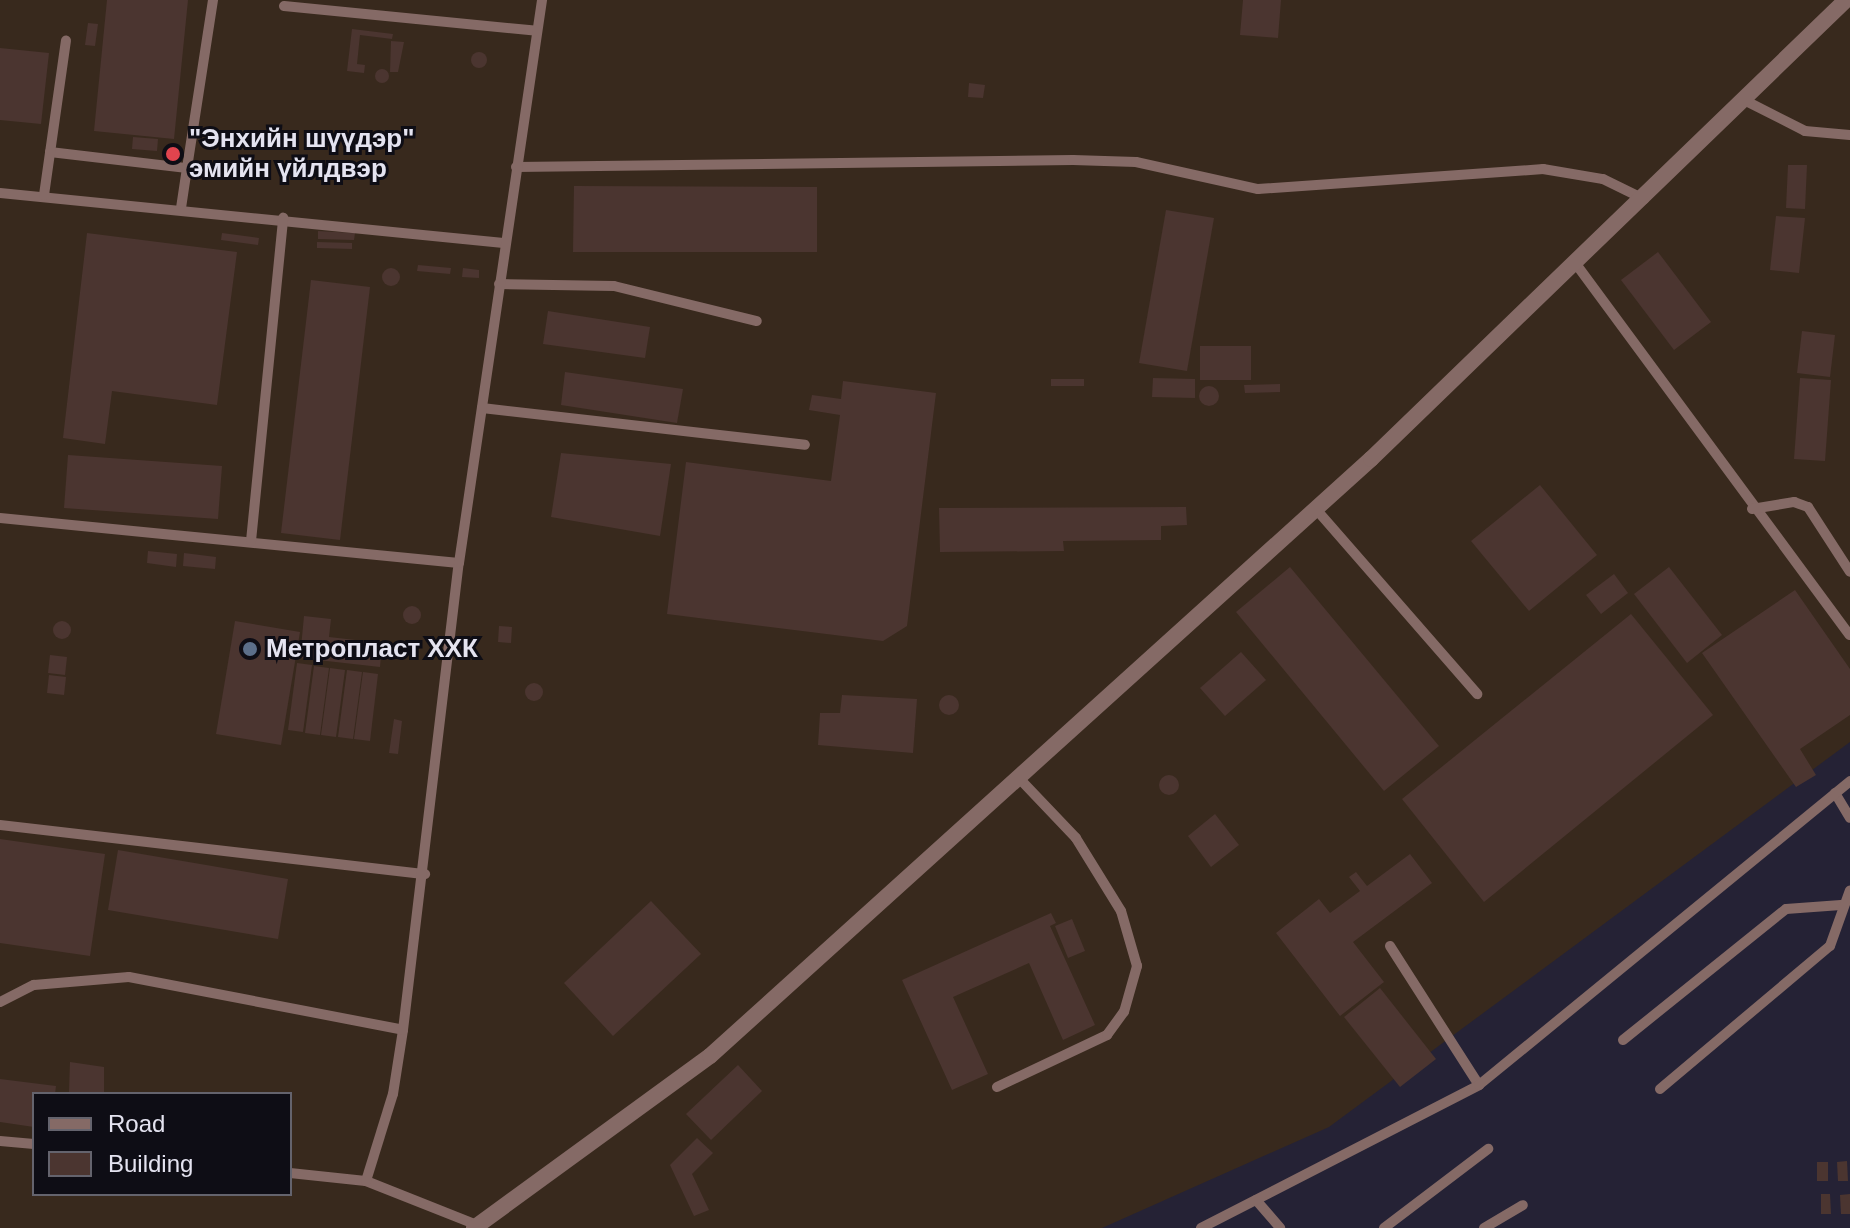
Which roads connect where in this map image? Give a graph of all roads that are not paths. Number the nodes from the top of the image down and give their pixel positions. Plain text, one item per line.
1 (213, 0) edge
2 (542, 0) edge
3 (1846, 0) edge
4 (284, 6) dead end
5 (537, 31) junction
6 (66, 41) dead end
7 (1744, 100) junction
8 (1850, 135) edge
9 (50, 152) junction
10 (516, 167) junction
11 (187, 168) junction
12 (0, 193) edge
13 (44, 195) junction
14 (1644, 199) junction
15 (181, 208) junction
16 (283, 218) junction
17 (504, 243) junction
18 (1576, 264) junction
19 (499, 284) junction
20 (757, 321) dead end
21 (482, 408) junction
22 (805, 445) dead end
23 (1315, 508) junction
24 (1752, 509) junction
25 (0, 518) edge
26 (251, 541) junction
27 (459, 563) junction
28 (1850, 572) edge
29 (1850, 635) edge
30 (1477, 694) dead end
31 (1018, 777) junction
32 (1850, 781) edge
33 (1835, 793) junction
34 (1850, 818) edge
35 (0, 825) edge
36 (425, 874) junction
37 (1850, 890) edge
38 (1841, 905) junction
39 (1390, 946) dead end
40 (0, 1002) edge
41 (403, 1030) junction
42 (1623, 1040) dead end
43 (1479, 1085) junction
44 (997, 1087) dead end
45 (1660, 1089) dead end
46 (0, 1141) edge
47 (32, 1144) edge
48 (1488, 1149) dead end
49 (292, 1173) edge
50 (366, 1181) junction
51 (1256, 1200) junction
52 (1523, 1205) dead end
53 (475, 1227) edge
54 (1201, 1228) edge
55 (1280, 1228) edge
56 (1384, 1228) edge
57 (1484, 1228) edge

1 - 11 lane
2 - 5 lane
3 - 7 street
4 - 5 lane
5 - 10 lane
6 - 9 lane
7 - 8 lane
7 - 14 street
9 - 11 lane
9 - 13 lane
10 - 14 lane
10 - 17 lane
11 - 15 lane
12 - 13 lane
13 - 15 lane
14 - 18 street
15 - 16 lane
16 - 17 lane
16 - 26 lane
17 - 19 lane
18 - 23 street
18 - 24 lane
19 - 20 lane
19 - 21 lane
21 - 22 lane
21 - 27 lane
23 - 30 lane
23 - 31 street
24 - 28 lane
24 - 29 lane
25 - 26 lane
26 - 27 lane
27 - 36 lane
31 - 44 lane
31 - 53 street
32 - 33 lane
33 - 34 lane
33 - 43 lane
35 - 36 lane
36 - 41 lane
37 - 38 lane
38 - 42 lane
38 - 45 lane
39 - 43 lane
40 - 41 lane
41 - 50 lane
43 - 51 lane
46 - 47 lane
48 - 56 lane
49 - 50 lane
50 - 53 lane
51 - 54 lane
51 - 55 lane
52 - 57 lane

